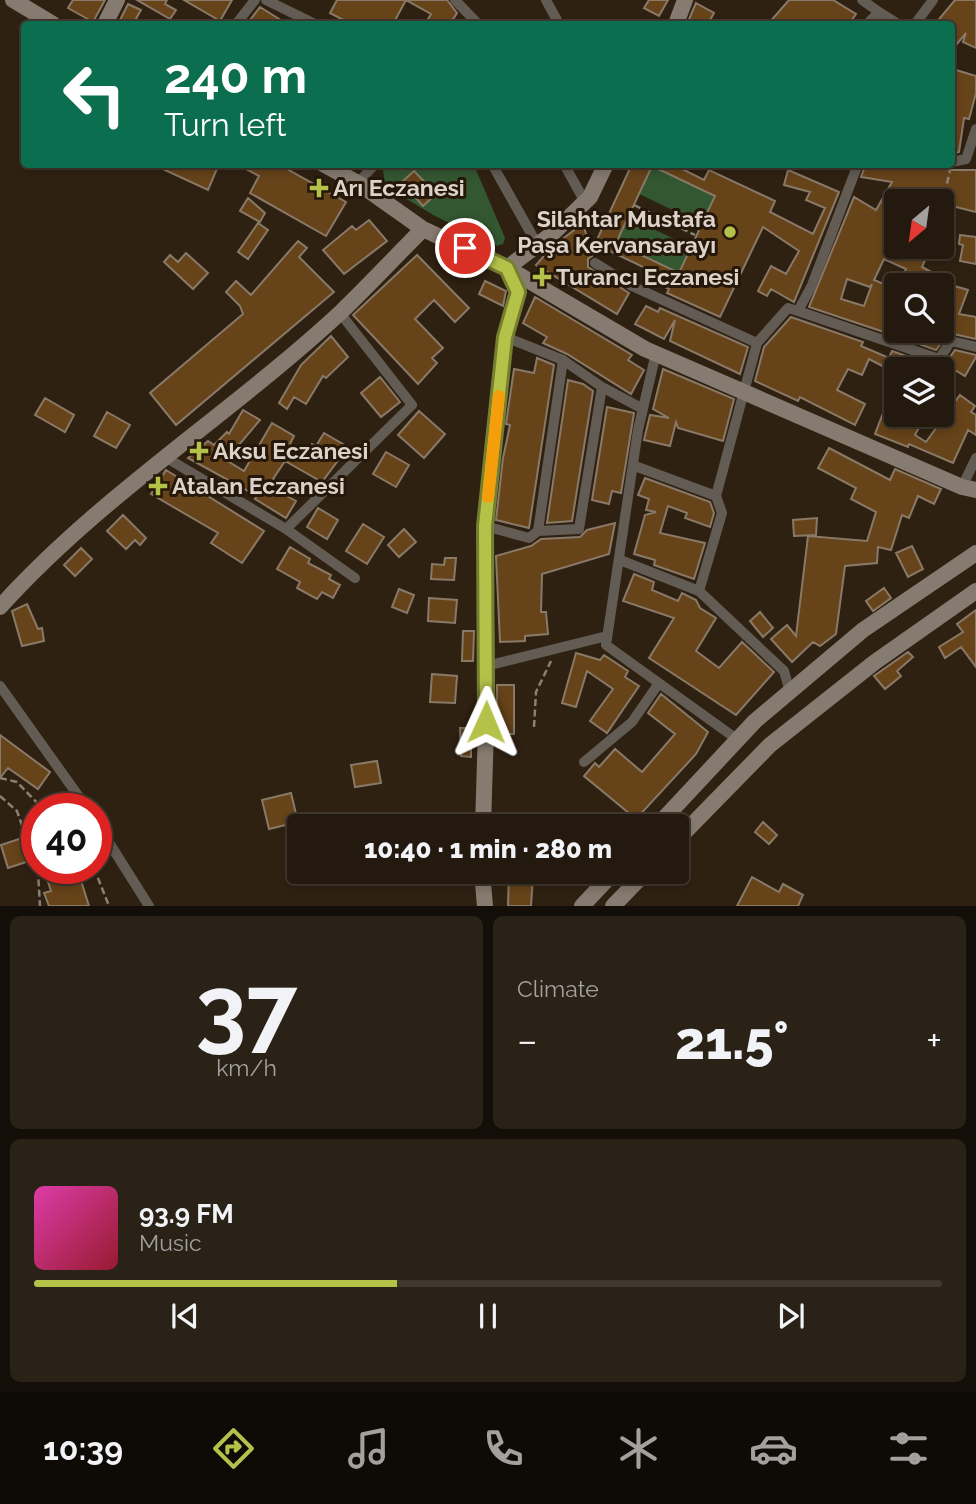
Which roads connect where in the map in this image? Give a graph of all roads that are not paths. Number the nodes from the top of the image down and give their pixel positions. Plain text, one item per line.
1 (13, 0) edge
2 (117, 0) edge
3 (255, 0) edge
4 (266, 0) edge
5 (455, 0) edge
6 (546, 0) edge
7 (685, 0) edge
8 (862, 0) edge
9 (933, 0) edge
10 (879, 12) junction
11 (48, 21) edge
12 (106, 21) edge
13 (238, 21) edge
14 (309, 21) edge
15 (475, 21) edge
16 (557, 21) edge
17 (677, 21) edge
18 (870, 21) edge
19 (893, 21) edge
20 (917, 21) edge
21 (976, 129) edge
22 (971, 160) edge
23 (330, 168) edge
24 (371, 168) edge
25 (494, 168) edge
26 (566, 168) edge
27 (604, 168) edge
28 (856, 168) edge
29 (358, 183) junction
30 (585, 202) junction
31 (423, 229) junction
32 (537, 244) junction
33 (595, 263) dead end
34 (507, 268) junction
35 (798, 311) junction
36 (340, 313) junction
37 (505, 337) junction
38 (757, 343) junction
39 (976, 347) edge
40 (656, 353) junction
41 (563, 360) junction
42 (602, 387) junction
43 (745, 393) junction
44 (643, 409) junction
45 (165, 457) junction
46 (976, 458) edge
47 (635, 466) junction
48 (969, 489) edge
49 (716, 496) junction
50 (976, 500) edge
51 (485, 526) junction
52 (286, 529) junction
53 (538, 531) junction
54 (976, 552) edge
55 (620, 560) junction
56 (355, 578) dead end
57 (699, 591) junction
58 (976, 591) edge
59 (0, 607) edge
60 (607, 636) junction
61 (486, 666) junction
62 (659, 683) junction
63 (0, 686) edge
64 (790, 692) junction
65 (738, 740) junction
66 (584, 762) dead end
67 (76, 793) edge
68 (482, 814) edge
69 (668, 814) edge
70 (689, 827) edge
71 (112, 847) edge
72 (483, 884) edge
73 (602, 884) edge
74 (634, 884) edge
75 (149, 905) edge
76 (485, 905) edge
77 (582, 905) edge
78 (613, 905) edge

1 - 11 street
2 - 12 street
3 - 13 street
4 - 14 street
5 - 15 street
6 - 16 street
7 - 17 street
8 - 10 street
9 - 20 street
10 - 18 street
10 - 19 street
21 - 22 street
23 - 29 street
24 - 29 street
25 - 32 street
26 - 30 street
27 - 30 street
28 - 35 street
29 - 31 street
30 - 32 street
31 - 34 street
31 - 36 street
32 - 34 street
33 - 38 street
34 - 37 street
34 - 40 street
35 - 38 street
35 - 39 street
36 - 45 street
36 - 52 street
37 - 41 street
37 - 51 street
38 - 43 street
40 - 43 street
40 - 44 street
41 - 42 street
41 - 53 street
42 - 44 street
42 - 53 street
43 - 48 street
43 - 49 street
44 - 47 street
45 - 52 street
45 - 59 street
46 - 48 street
47 - 49 street
47 - 55 street
48 - 50 street
49 - 57 street
51 - 53 street
51 - 61 street
52 - 56 street
54 - 64 street
55 - 57 street
55 - 60 street
57 - 64 street
58 - 70 street
60 - 61 street
60 - 62 street
61 - 68 street
62 - 65 street
62 - 66 street
63 - 67 street
64 - 65 street
65 - 69 street
71 - 75 street
72 - 76 street
73 - 77 street
74 - 78 street

